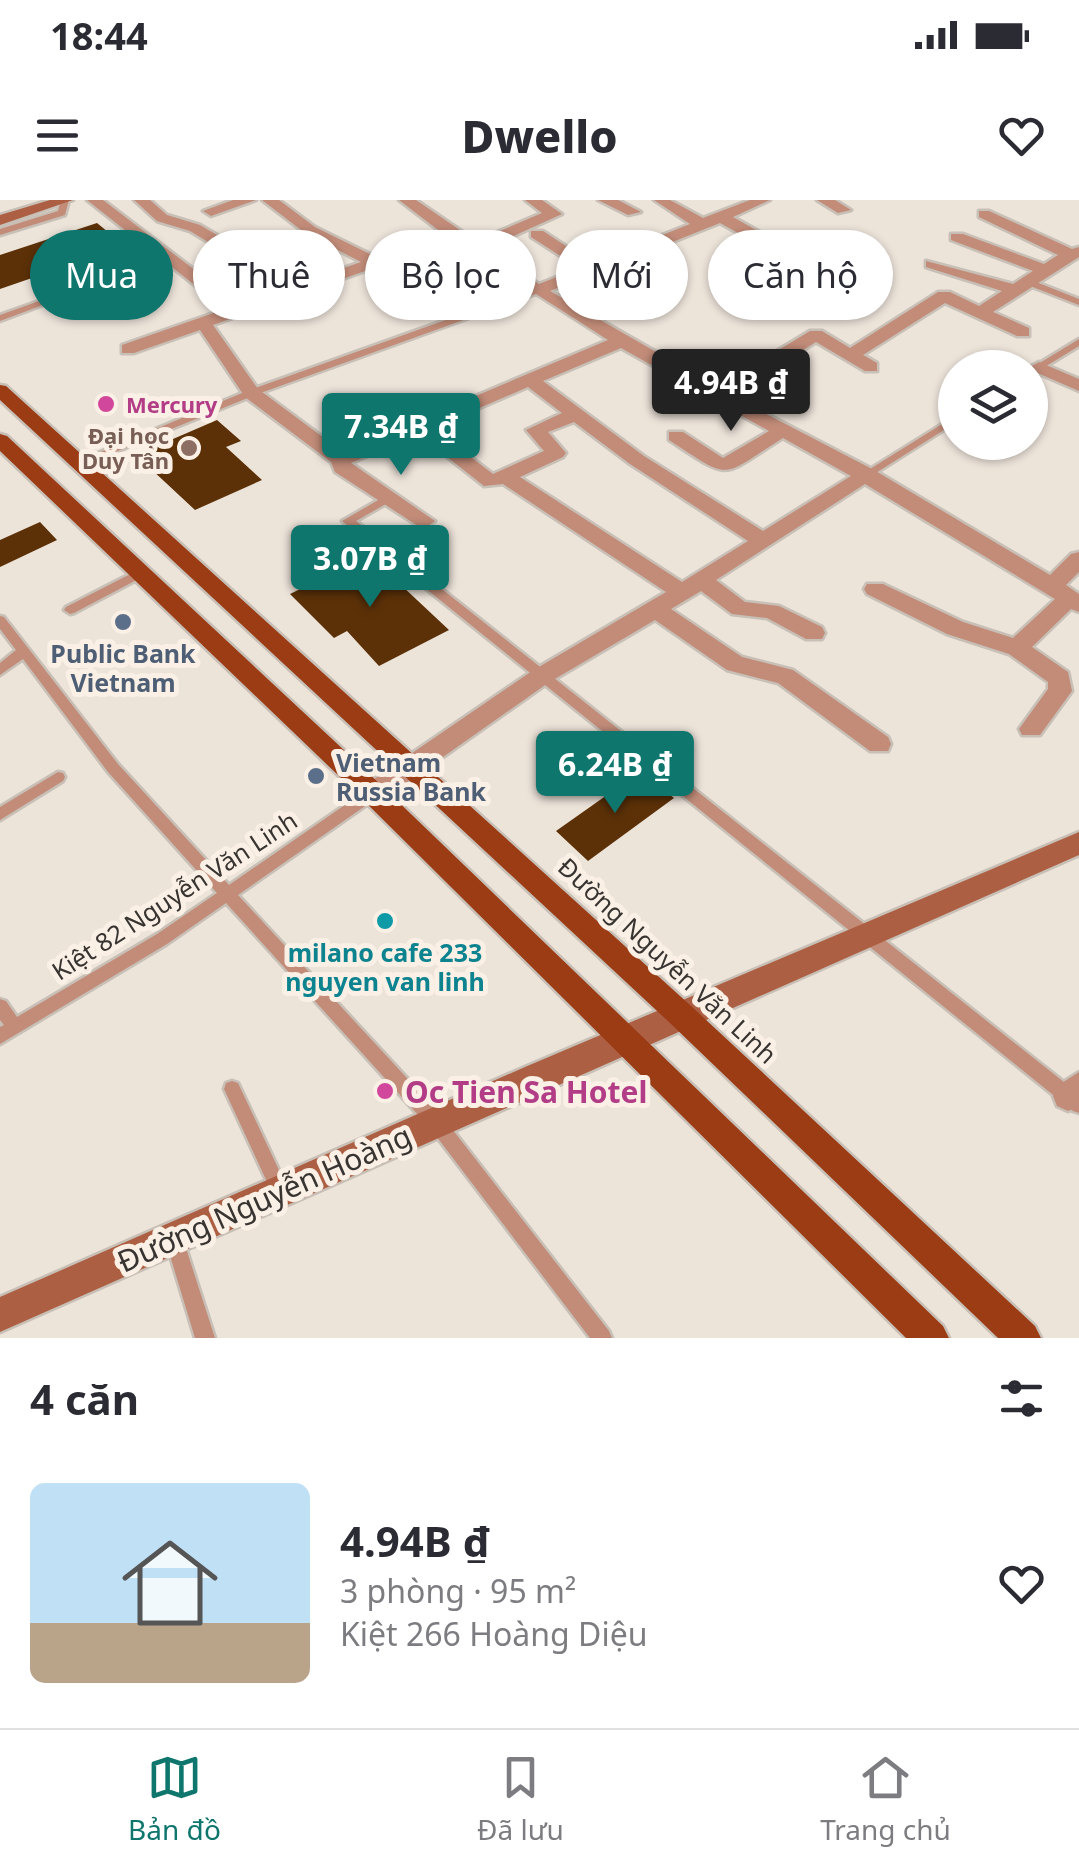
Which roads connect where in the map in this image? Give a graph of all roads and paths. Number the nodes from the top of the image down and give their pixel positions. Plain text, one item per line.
1 (66, 200) edge
2 (94, 200) edge
3 (141, 200) edge
4 (249, 200) edge
5 (269, 200) edge
6 (406, 200) edge
7 (605, 200) edge
8 (763, 200) edge
9 (824, 200) edge
10 (537, 201) edge
11 (662, 201) edge
12 (843, 210) dead end
13 (211, 211) dead end
14 (633, 212) dead end
15 (984, 214) dead end
16 (721, 217) junction
17 (0, 220) edge
18 (702, 224) junction
19 (197, 230) edge
20 (445, 230) edge
21 (516, 230) edge
22 (687, 230) edge
23 (744, 230) edge
24 (0, 232) edge
25 (538, 234) dead end
26 (957, 237) dead end
27 (556, 246) edge
28 (365, 258) edge
29 (1063, 260) edge
30 (932, 264) dead end
31 (1079, 272) edge
32 (193, 276) edge
33 (556, 283) edge
34 (1022, 286) junction
35 (538, 290) junction
36 (1079, 302) edge
37 (30, 307) edge
38 (980, 313) junction
39 (0, 318) edge
40 (209, 320) edge
41 (203, 322) junction
42 (1023, 332) dead end
43 (624, 340) junction
44 (1079, 342) edge
45 (128, 348) dead end
46 (850, 355) junction
47 (1048, 362) edge
48 (871, 367) dead end
49 (1048, 375) edge
50 (530, 380) junction
51 (1079, 386) edge
52 (0, 390) edge
53 (250, 393) junction
54 (720, 393) junction
55 (574, 415) junction
56 (420, 426) junction
57 (786, 429) junction
58 (938, 431) edge
59 (676, 436) dead end
60 (0, 440) edge
61 (72, 457) junction
62 (342, 460) junction
63 (28, 468) junction
64 (868, 474) junction
65 (505, 476) junction
66 (386, 499) junction
67 (425, 521) dead end
68 (763, 541) junction
69 (1079, 559) edge
70 (140, 573) junction
71 (692, 586) junction
72 (875, 589) dead end
73 (1067, 596) edge
74 (70, 610) dead end
75 (655, 610) junction
76 (0, 620) edge
77 (814, 632) dead end
78 (1017, 648) junction
79 (25, 650) junction
80 (0, 670) edge
81 (540, 677) junction
82 (1030, 729) dead end
83 (879, 744) dead end
84 (410, 768) junction
85 (58, 777) dead end
86 (373, 794) junction
87 (0, 814) edge
88 (1079, 844) edge
89 (229, 894) junction
90 (867, 934) junction
91 (0, 1006) edge
92 (680, 1014) junction
93 (7, 1031) edge
94 (625, 1039) junction
95 (232, 1089) dead end
96 (1075, 1096) edge
97 (436, 1122) junction
98 (280, 1191) junction
99 (174, 1238) junction
100 (0, 1315) edge
101 (205, 1338) edge
102 (602, 1338) edge
103 (931, 1338) edge
104 (1024, 1338) edge

1 - 17 street
1 - 24 lane
2 - 32 street
3 - 19 street
4 - 13 street
5 - 28 street
6 - 20 street
7 - 14 street
8 - 16 street
9 - 12 street
10 - 21 street
11 - 18 street
15 - 29 street
16 - 18 street
16 - 23 street
18 - 22 street
25 - 27 street
26 - 29 street
29 - 31 street
29 - 34 street
30 - 34 street
33 - 35 street
34 - 36 lane
34 - 38 street
35 - 43 street
35 - 53 lane
37 - 39 lane
38 - 42 street
38 - 46 street
40 - 41 street
41 - 45 street
41 - 53 street
43 - 50 street
43 - 54 street
44 - 47 lane
46 - 48 street
46 - 54 street
49 - 51 street
50 - 55 street
50 - 56 street
52 - 61 main road, Đường Nguyễn Văn Linh
53 - 61 lane
53 - 62 street
54 - 57 street
55 - 65 street
55 - 68 street
56 - 62 street
56 - 65 street
57 - 59 street
57 - 64 street
58 - 64 lane
60 - 63 main road
61 - 63 main road
61 - 84 main road, Đường Nguyễn Văn Linh
62 - 66 street
63 - 70 main road
64 - 68 street
64 - 73 street
65 - 71 street
66 - 67 street
66 - 81 lane
68 - 71 street
69 - 73 street
70 - 74 lane
70 - 86 main road
71 - 75 street
71 - 77 street
72 - 78 street
73 - 78 street
75 - 81 street
75 - 83 street
76 - 79 lane
78 - 82 street
79 - 80 lane
79 - 89 lane
81 - 84 street
81 - 90 lane
84 - 86 street
84 - 92 main road, Đường Nguyễn Văn Linh
85 - 87 lane
86 - 89 lane, Kiệt 82 Nguyễn Văn Linh
86 - 94 main road
88 - 90 street, Đường Nguyễn Hoàng
89 - 93 lane, Kiệt 82 Nguyễn Văn Linh
89 - 97 lane
90 - 92 street, Đường Nguyễn Hoàng
90 - 96 lane
91 - 93 lane
92 - 94 street, Đường Nguyễn Hoàng
92 - 104 main road, Đường Nguyễn Văn Linh
94 - 97 street, Đường Nguyễn Hoàng
94 - 103 main road
95 - 98 lane
97 - 98 street, Đường Nguyễn Hoàng
97 - 102 lane
98 - 99 street, Đường Nguyễn Hoàng
99 - 100 street, Đường Nguyễn Hoàng
99 - 101 lane

